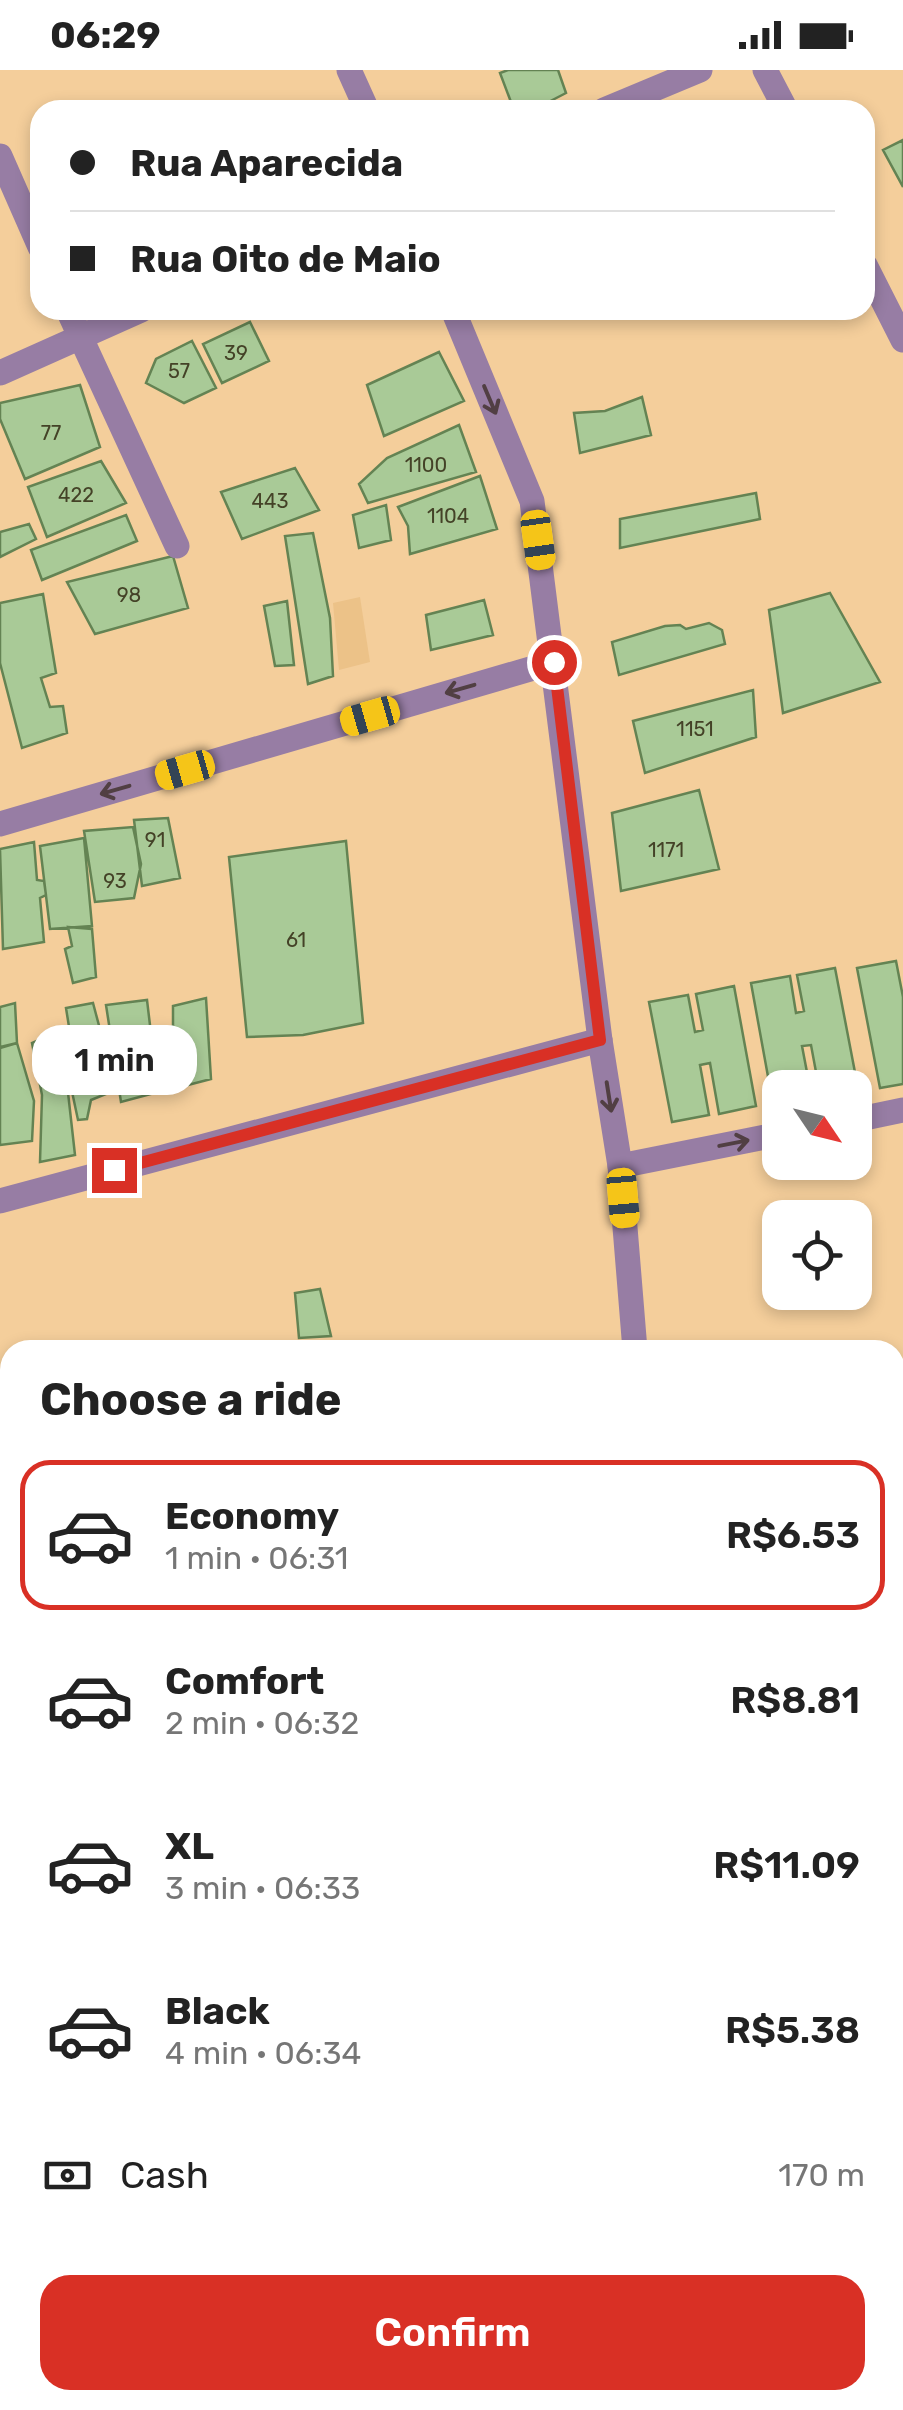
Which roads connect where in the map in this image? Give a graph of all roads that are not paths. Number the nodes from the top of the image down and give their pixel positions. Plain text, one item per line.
1 (349, 70) edge
2 (700, 70) edge
3 (765, 70) edge
4 (363, 100) edge
5 (628, 100) edge
6 (781, 100) edge
7 (0, 156) edge
8 (30, 224) edge
9 (875, 285) edge
10 (72, 320) edge
11 (119, 320) edge
12 (456, 320) edge
13 (80, 338) junction
14 (903, 340) edge
15 (0, 373) edge
16 (177, 546) dead end
17 (554, 662) junction
18 (0, 824) edge
19 (600, 1040) junction
20 (903, 1110) edge
21 (872, 1116) edge
22 (762, 1138) edge
23 (620, 1166) junction
24 (0, 1201) edge
25 (634, 1340) edge

1 - 4 street
2 - 5 street
3 - 6 street
7 - 8 street
9 - 14 street
10 - 13 street
11 - 13 street
12 -> 17 street
13 - 15 street
13 - 16 street
17 -> 18 street
17 - 19 street
19 -> 23 street
19 - 24 street
20 - 21 street
23 -> 22 street
23 - 25 street

